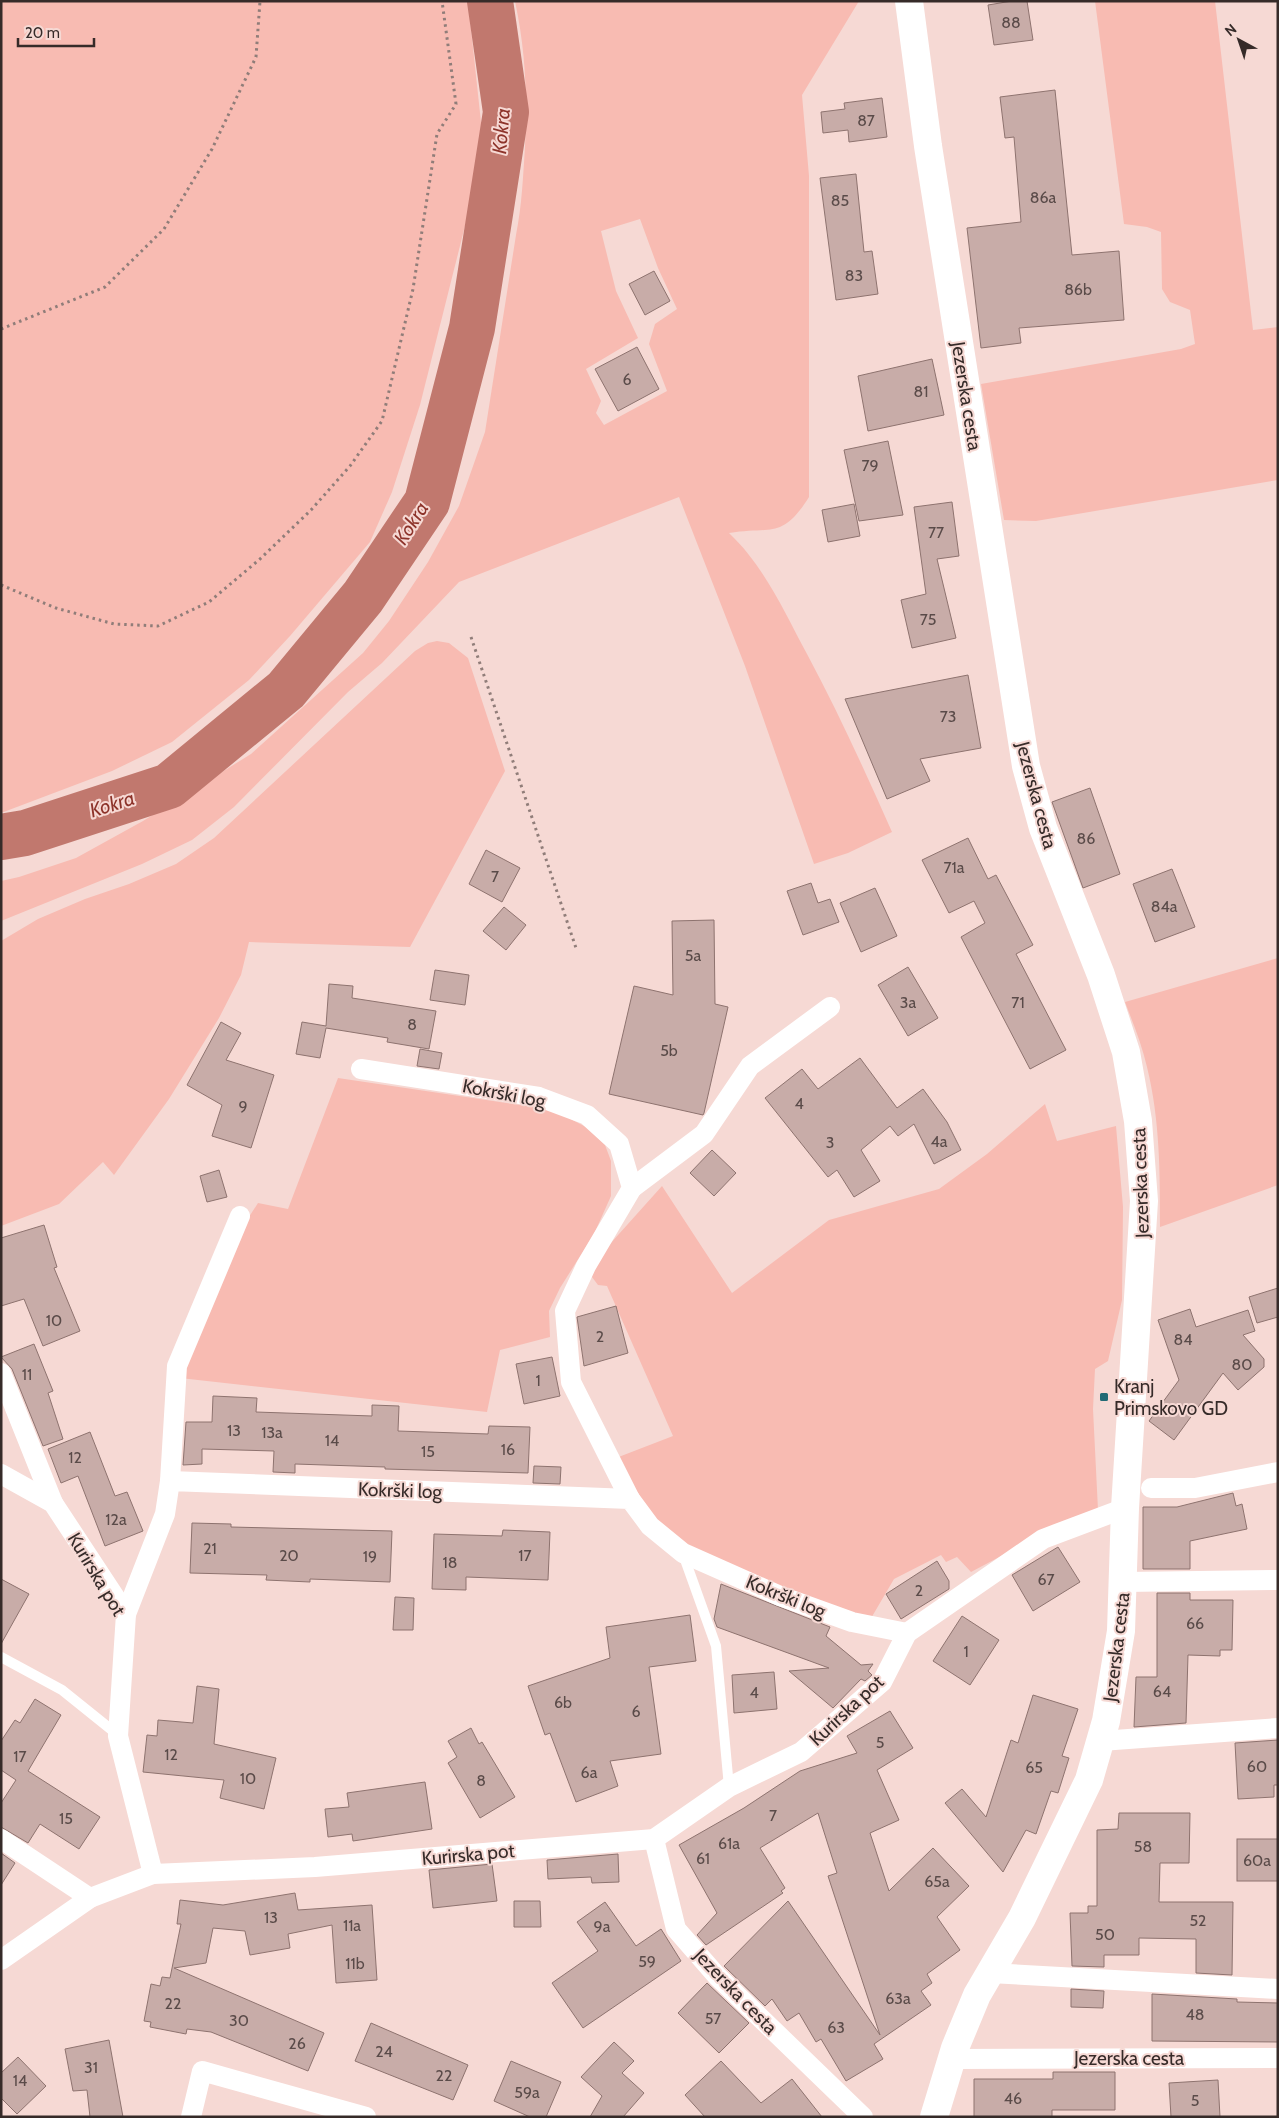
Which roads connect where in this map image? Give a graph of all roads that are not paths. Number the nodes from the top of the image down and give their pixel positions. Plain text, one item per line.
1 (909, 1) edge
2 (830, 1007) dead end
3 (361, 1070) dead end
4 (632, 1188) junction
5 (240, 1216) dead end
6 (1, 1373) edge
7 (1278, 1472) edge
8 (1, 1474) edge
9 (170, 1481) junction
10 (1151, 1488) dead end
11 (630, 1499) junction
12 (53, 1503) junction
13 (1125, 1508) junction
14 (683, 1553) junction
15 (1278, 1580) edge
16 (1124, 1582) junction
17 (126, 1614) junction
18 (907, 1633) junction
19 (1, 1657) edge
20 (1278, 1728) edge
21 (118, 1736) junction
22 (1101, 1741) junction
23 (729, 1787) junction
24 (1, 1839) edge
25 (654, 1839) junction
26 (153, 1874) junction
27 (90, 1898) junction
28 (1, 1960) edge
29 (990, 1973) junction
30 (1278, 1989) edge
31 (1278, 2058) edge
32 (951, 2059) junction
33 (191, 2117) edge
34 (366, 2117) edge
35 (863, 2117) edge
36 (934, 2117) edge

1 - 13 street, Jezerska cesta
2 - 4 street, Kokrški log
3 - 4 street, Kokrški log
4 - 11 street, Kokrški log
5 - 9 street
6 - 12 street
7 - 10 street
8 - 12 street, Kurirska pot
9 - 11 street, Kokrški log
9 - 17 street
11 - 14 street, Kokrški log
12 - 17 street, Kurirska pot
13 - 16 street, Jezerska cesta
13 - 18 street, Kurirska pot
14 - 18 street, Kokrški log
14 - 23 lane
15 - 16 street, Jezerska cesta
16 - 22 street, Jezerska cesta
17 - 21 street, Kurirska pot
18 - 23 street, Kurirska pot
19 - 21 lane
20 - 22 street
21 - 26 street, Kurirska pot
22 - 29 street, Jezerska cesta
23 - 25 street, Kurirska pot
24 - 27 street
25 - 26 street, Kurirska pot
25 - 35 street, Jezerska cesta
26 - 27 street
27 - 28 street
29 - 30 street
29 - 32 street, Jezerska cesta
31 - 32 street, Jezerska cesta
32 - 36 street, Jezerska cesta
33 - 34 street

